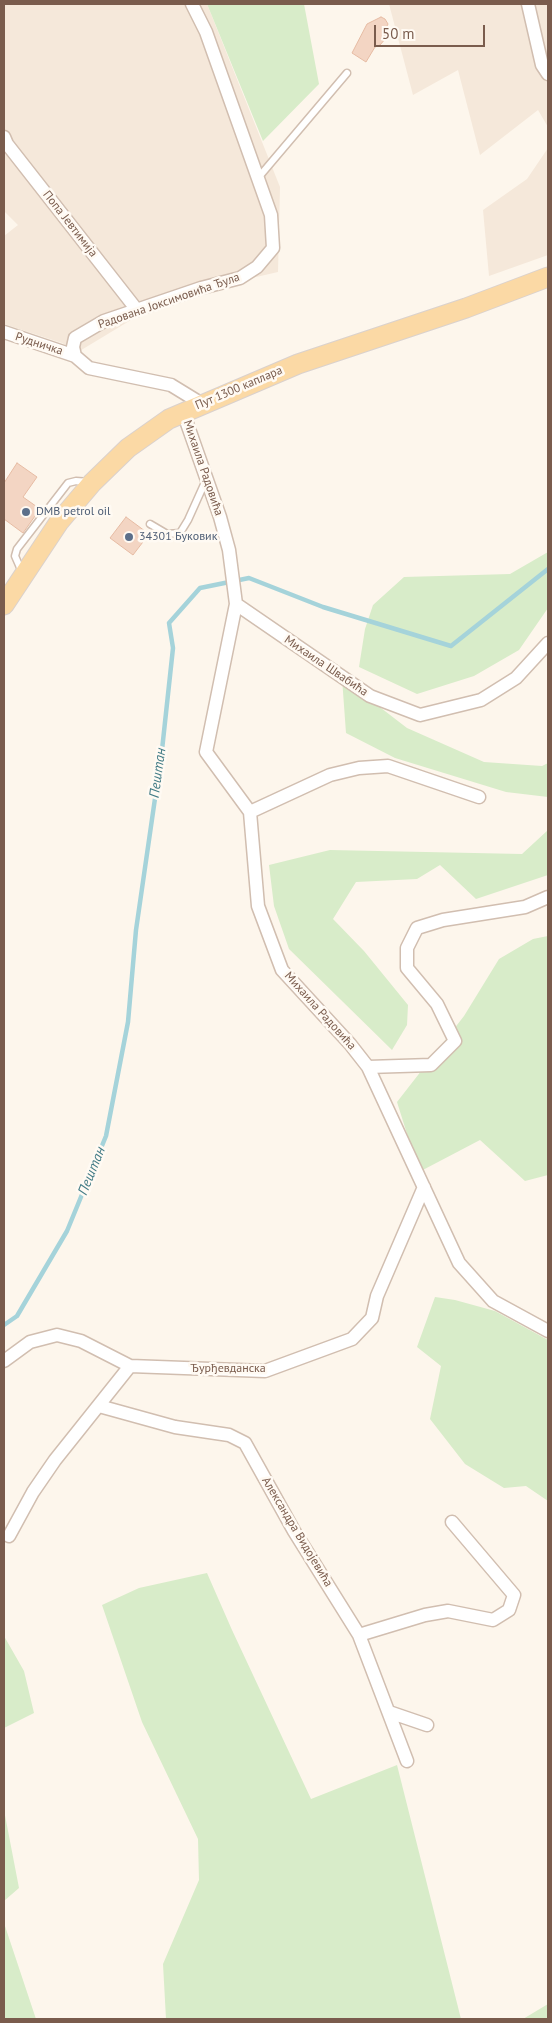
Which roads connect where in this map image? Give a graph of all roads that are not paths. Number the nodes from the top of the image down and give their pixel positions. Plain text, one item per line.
1 (192, 4) edge
2 (528, 4) edge
3 (346, 73) dead end
4 (548, 74) edge
5 (4, 137) edge
6 (258, 178) junction
7 (548, 277) edge
8 (137, 310) junction
9 (4, 332) edge
10 (75, 356) junction
11 (202, 404) junction
12 (183, 412) junction
13 (207, 479) junction
14 (150, 524) dead end
15 (6, 598) edge
16 (236, 604) junction
17 (548, 643) edge
18 (479, 797) dead end
19 (250, 812) junction
20 (548, 897) edge
21 (368, 1067) junction
22 (424, 1187) junction
23 (548, 1331) edge
24 (4, 1361) edge
25 (130, 1366) junction
26 (99, 1406) junction
27 (452, 1522) dead end
28 (9, 1536) dead end
29 (359, 1634) junction
30 (388, 1712) junction
31 (427, 1725) dead end
32 (407, 1761) dead end

1 - 6 street, Радована Јоксимовића Ђула
2 - 4 street
3 - 6 lane
5 - 8 street, Попа Јевтимија
6 - 8 street, Радована Јоксимовића Ђула
7 - 11 main road, Пут 1300 каплара
8 - 10 street, Радована Јоксимовића Ђула
9 - 10 street, Рудничка
10 - 11 street
11 - 12 main road, Пут 1300 каплара
12 - 13 street, Михаила Радовића
12 - 15 main road, Пут 1300 каплара
13 - 14 lane
13 - 16 street, Михаила Радовића
16 - 17 street, Михаила Швабића
16 - 19 street, Михаила Радовића
18 - 19 street
19 - 21 street, Михаила Радовића
20 - 21 street
21 - 22 street, Михаила Радовића
22 - 23 street, Михаила Радовића
22 - 25 street, Ђурђевданска
24 - 25 street, Ђурђевданска
25 - 26 street
26 - 28 street
26 - 29 street, Александра Видојевића
27 - 29 street
29 - 30 street, Александра Видојевића
30 - 31 street
30 - 32 street, Александра Видојевића

